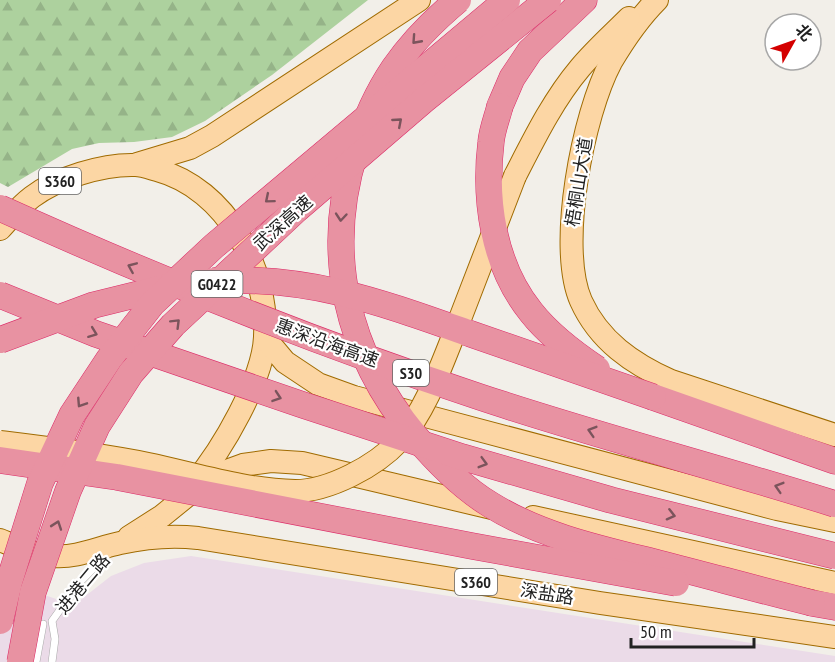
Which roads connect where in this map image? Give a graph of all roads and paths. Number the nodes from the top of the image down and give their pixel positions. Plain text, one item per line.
1 (419, 0) edge
2 (458, 0) edge
3 (507, 0) edge
4 (548, 0) edge
5 (584, 0) edge
6 (651, 0) edge
7 (657, 0) edge
8 (136, 165) junction
9 (0, 208) edge
10 (0, 229) edge
11 (0, 295) edge
12 (265, 338) junction
13 (0, 340) edge
14 (653, 397) junction
15 (835, 435) edge
16 (0, 442) edge
17 (0, 460) edge
18 (835, 461) edge
19 (182, 498) junction
20 (835, 504) edge
21 (835, 521) edge
22 (0, 540) edge
23 (118, 543) junction
24 (835, 556) edge
25 (835, 583) edge
26 (0, 591) edge
27 (10, 597) dead end
28 (823, 605) edge
29 (24, 611) dead end
30 (0, 621) edge
31 (52, 621) junction
32 (43, 624) junction
33 (835, 637) edge
34 (20, 662) edge
35 (36, 662) edge
36 (52, 662) edge

1 - 8 main road
2 -> 28 highway, bridge
3 -> 30 highway, 武深高速 / G0422, bridge
34 -> 4 highway, 武深高速 / G0422, bridge
5 - 14 highway, bridge
6 - 16 main road, bridge
7 - 15 main road, 梧桐山大道
8 - 10 main road, 深盐路 / S360
8 - 12 main road, 深盐路 / S360
20 -> 9 highway, 惠深沿海高速 / S30, bridge
11 -> 24 highway, bridge
12 - 19 main road, 深盐路 / S360
12 - 21 main road
13 - 14 highway, bridge
14 - 18 highway
17 - 28 highway, bridge
19 - 23 main road, 深盐路 / S360
19 - 25 main road, 深盐路
22 - 23 main road, 深盐路 / S360
23 - 31 lane, 进港二路
23 - 33 main road, 深盐路 / S360
26 - 27 lane
29 - 32 lane
31 - 32 lane
31 - 36 lane, 进港二路
32 - 35 lane

